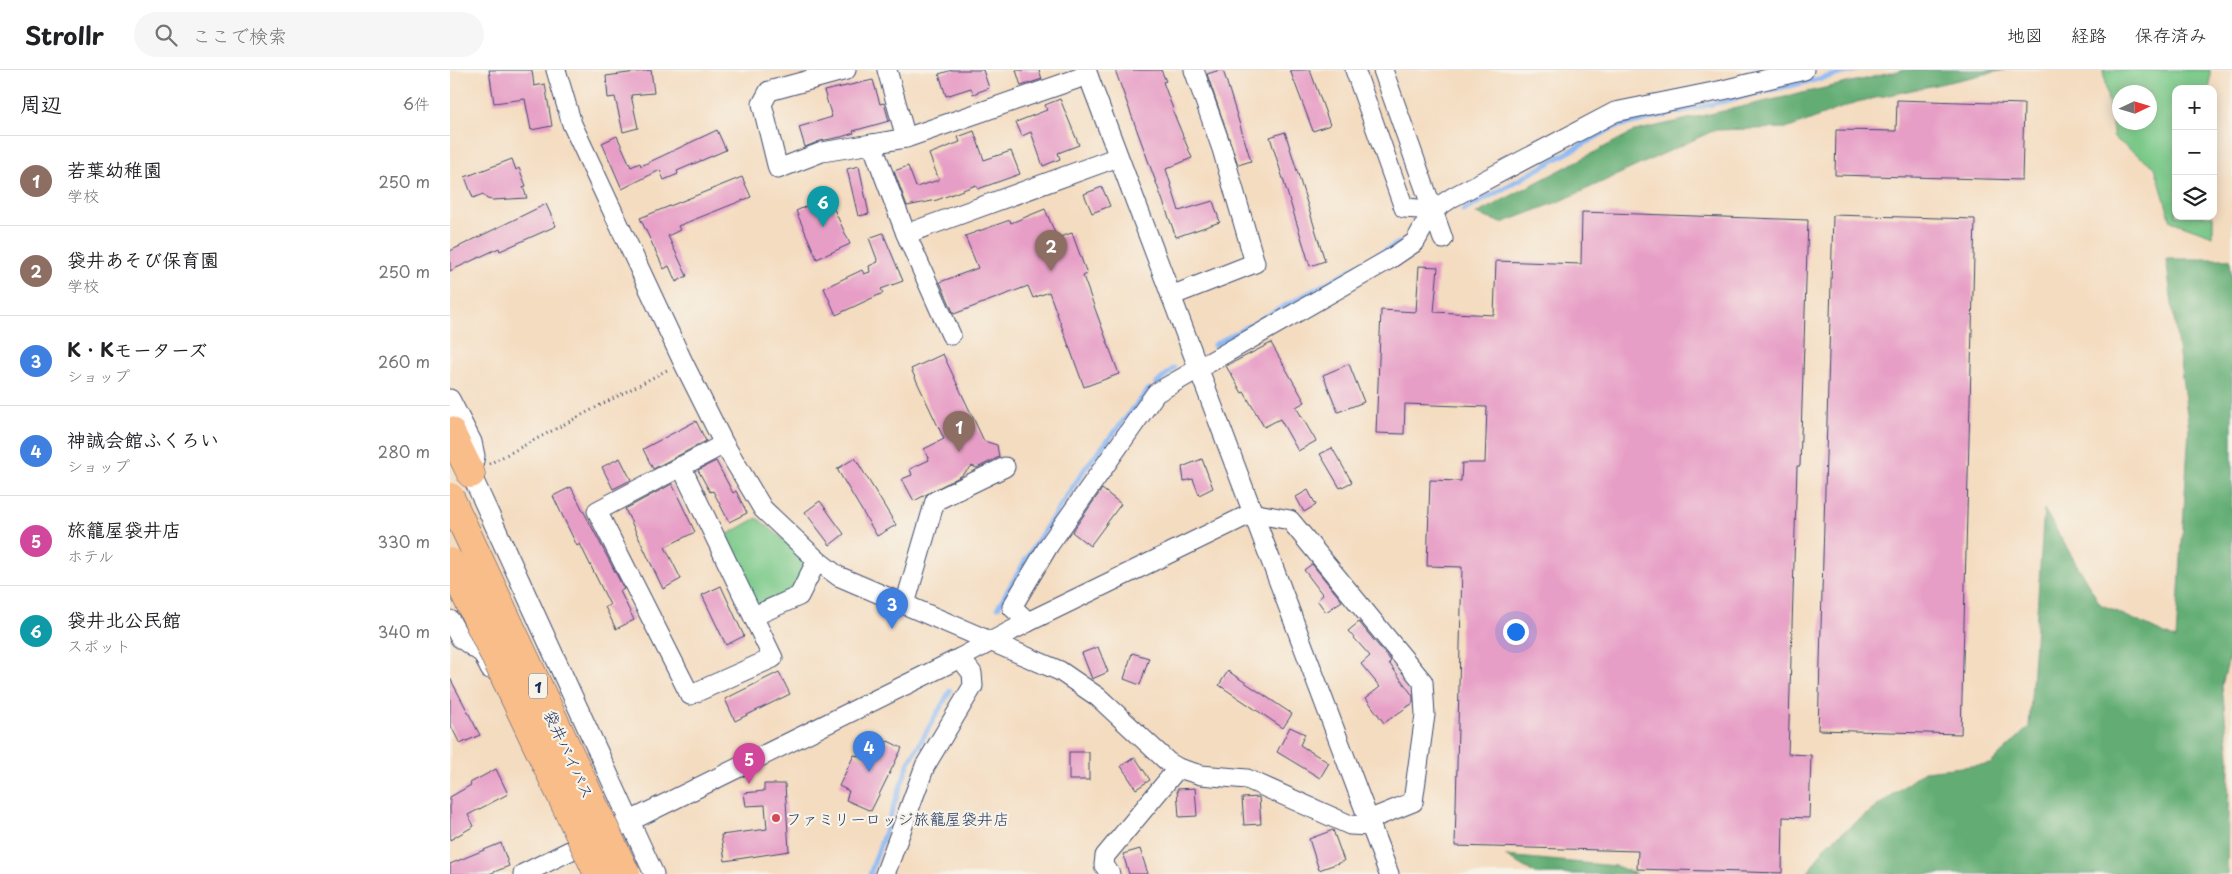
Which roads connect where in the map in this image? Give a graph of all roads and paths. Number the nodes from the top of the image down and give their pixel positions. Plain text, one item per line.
1 (556, 70) edge
2 (846, 70) edge
3 (887, 70) edge
4 (1194, 70) edge
5 (1355, 70) edge
6 (1804, 70) edge
7 (1087, 73) edge
8 (1385, 75) edge
9 (1361, 90) junction
10 (906, 138) junction
11 (872, 144) junction
12 (1118, 157) junction
13 (1433, 210) junction
14 (906, 234) junction
15 (1443, 239) dead end
16 (1171, 296) junction
17 (951, 335) dead end
18 (683, 362) junction
19 (1198, 368) junction
20 (450, 399) edge
21 (450, 431) edge
22 (724, 444) junction
23 (681, 466) junction
24 (1005, 467) dead end
25 (471, 474) junction
26 (450, 497) edge
27 (1252, 513) junction
28 (817, 560) junction
29 (450, 562) edge
30 (450, 585) edge
31 (905, 604) junction
32 (754, 616) junction
33 (450, 620) edge
34 (1028, 622) junction
35 (992, 642) junction
36 (483, 654) junction
37 (960, 658) junction
38 (1178, 768) junction
39 (628, 822) junction
40 (1370, 823) junction
41 (574, 848) junction
42 (523, 874) edge
43 (586, 874) edge
44 (598, 874) edge
45 (626, 874) edge
46 (654, 874) edge
47 (885, 874) edge
48 (1110, 874) edge
49 (1389, 874) edge

1 - 18 street
2 - 11 street
3 - 10 street
4 - 16 street
5 - 9 street
6 - 13 street
7 - 10 street
7 - 12 street
8 - 9 street
8 - 13 street
9 - 13 street
10 - 11 street
11 - 14 street
12 - 14 street
12 - 16 street
13 - 15 street
13 - 19 street
14 - 17 street
16 - 19 street
18 - 22 street
18 - 25 path
19 - 27 street
19 - 34 street
20 - 25 street
21 - 25 highway
22 - 23 street
22 - 28 street
23 - 32 street
23 - 32 street
24 - 31 street
25 - 39 street
26 - 45 highway, 袋井バイパス / 1, bridge
27 - 34 street
27 - 40 street
27 - 40 street
28 - 31 street
28 - 32 street
29 - 44 highway, 袋井バイパス / 1, bridge
30 - 36 highway
31 - 35 street
33 - 36 street
34 - 35 street
35 - 37 street
35 - 38 street
36 - 41 street
37 - 39 street
37 - 47 street
38 - 40 street
38 - 48 street
39 - 41 street
39 - 46 street
40 - 49 street
41 - 42 street
41 - 43 street

